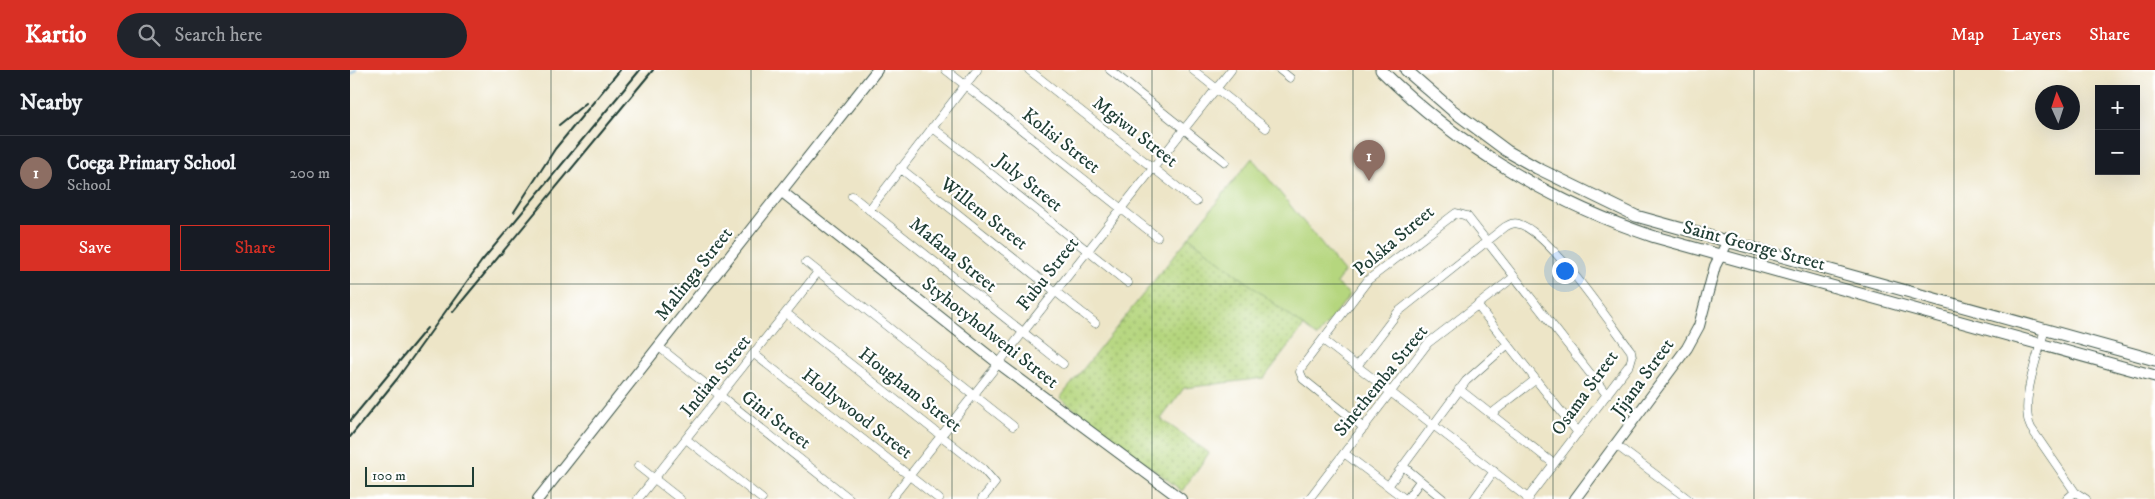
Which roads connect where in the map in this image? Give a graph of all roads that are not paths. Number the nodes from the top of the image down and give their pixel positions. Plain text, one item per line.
1 (877, 70) edge
2 (946, 70) edge
3 (978, 70) edge
4 (1030, 70) edge
5 (1110, 70) edge
6 (1193, 70) edge
7 (1231, 70) edge
8 (1280, 70) edge
9 (1381, 70) edge
10 (1406, 70) edge
11 (1290, 78) dead end
12 (965, 85) junction
13 (1217, 89) junction
14 (932, 127) junction
15 (1266, 128) dead end
16 (1184, 129) junction
17 (1225, 162) dead end
18 (900, 168) junction
19 (1153, 168) junction
20 (781, 191) junction
21 (852, 196) dead end
22 (1196, 202) dead end
23 (1120, 208) junction
24 (869, 210) junction
25 (1157, 237) dead end
26 (1714, 237) junction
27 (1728, 241) junction
28 (1488, 242) junction
29 (1087, 250) junction
30 (1716, 253) junction
31 (806, 262) dead end
32 (818, 272) junction
33 (1514, 277) junction
34 (1128, 283) dead end
35 (1055, 292) junction
36 (1477, 305) junction
37 (786, 312) junction
38 (1096, 323) dead end
39 (2044, 329) junction
40 (1023, 332) junction
41 (1323, 340) junction
42 (1507, 345) junction
43 (2040, 345) junction
44 (658, 347) junction
45 (754, 354) junction
46 (2155, 360) edge
47 (998, 363) junction
48 (1063, 364) dead end
49 (1356, 366) junction
50 (2155, 376) edge
51 (1535, 380) junction
52 (1459, 389) junction
53 (1391, 393) junction
54 (974, 395) junction
55 (1608, 395) junction
56 (720, 396) junction
57 (1490, 414) junction
58 (1433, 424) junction
59 (1013, 426) dead end
60 (1364, 428) junction
61 (1578, 432) junction
62 (941, 435) junction
63 (686, 439) junction
64 (1616, 445) junction
65 (1344, 454) junction
66 (1554, 464) junction
67 (638, 466) dead end
68 (1403, 466) junction
69 (1494, 471) junction
70 (910, 477) junction
71 (654, 478) junction
72 (1420, 481) junction
73 (1388, 486) junction
74 (2075, 492) junction
75 (1312, 498) edge
76 (538, 499) edge
77 (638, 499) edge
78 (680, 499) edge
79 (762, 499) edge
80 (850, 499) edge
81 (891, 499) edge
82 (939, 499) edge
83 (982, 499) edge
84 (1181, 499) edge
85 (1406, 499) edge
86 (1443, 499) edge
87 (1474, 499) edge
88 (1528, 499) edge
89 (1575, 499) edge
90 (1688, 499) edge
91 (2067, 499) edge
92 (2086, 499) edge

1 - 20 street, Malinga Street
2 - 12 street, Kolisi Street
3 - 12 street
4 - 19 street, Mgiwu Street
5 - 16 street
6 - 13 street
7 - 13 street, Fubu Street
8 - 11 street
9 - 30 main road, Saint George Street
10 - 26 main road, Saint George Street
12 - 14 street
12 - 23 street, Kolisi Street
13 - 15 street
13 - 16 street, Fubu Street
14 - 18 street
14 - 29 street, July Street
16 - 17 street
16 - 19 street, Fubu Street
18 - 24 street
18 - 35 street, Willem Street
19 - 22 street, Mgiwu Street
19 - 23 street, Fubu Street
20 - 44 street, Malinga Street
20 - 47 street, Styhotyholweni Street
21 - 24 street, Mafana Street
23 - 25 street, Kolisi Street
23 - 29 street, Fubu Street
24 - 40 street, Mafana Street
26 - 27 main road, Saint George Street
26 - 30 street
27 - 30 street, Jijana Street
27 - 39 main road, Saint George Street
28 - 33 street, Polska Street
28 - 41 street, Polska Street
28 - 49 street, Osama Street
28 - 55 street, Osama Street
29 - 34 street, July Street
29 - 35 street, Fubu Street
30 - 43 main road, Saint George Street
30 - 64 street, Jijana Street
31 - 32 street
32 - 37 street, Indian Street
32 - 54 street
33 - 36 street, Sinethemba Street
33 - 55 street, Polska Street
35 - 38 street, Willem Street
35 - 40 street, Fubu Street
36 - 42 street
36 - 53 street, Sinethemba Street
37 - 45 street, Indian Street
37 - 62 street, Hougham Street
39 - 43 street
39 - 46 main road, Saint George Street
40 - 47 street, Fubu Street
40 - 48 street, Mafana Street
41 - 49 street, Osama Street
41 - 60 street, Polska Street
42 - 51 street
42 - 52 street
43 - 50 main road, Saint George Street
43 - 74 street
44 - 56 street, Gini Street
44 - 76 street, Malinga Street
45 - 56 street, Indian Street
45 - 70 street, Hollywood Street
47 - 54 street, Fubu Street
47 - 84 street, Styhotyholweni Street
49 - 53 street, Osama Street
51 - 57 street
51 - 61 street
52 - 57 street
52 - 58 street
53 - 58 street, Osama Street
53 - 60 street, Sinethemba Street
54 - 59 street
54 - 62 street, Fubu Street
55 - 61 street, Osama Street
56 - 63 street, Indian Street
56 - 80 street, Gini Street
57 - 66 street
58 - 68 street
58 - 69 street, Osama Street
60 - 65 street, Sinethemba Street
61 - 66 street, Osama Street
62 - 70 street, Fubu Street
62 - 83 street, Hougham Street
63 - 71 street, Indian Street
63 - 79 street
64 - 89 street, Jijana Street
64 - 90 street
65 - 73 street
65 - 75 street, Sinethemba Street
66 - 88 street, Osama Street
67 - 71 street
68 - 72 street
68 - 73 street
69 - 87 street
69 - 88 street, Osama Street
70 - 81 street, Fubu Street
70 - 82 street, Hollywood Street
71 - 77 street, Indian Street
71 - 78 street
72 - 85 street
72 - 86 street
73 - 85 street
74 - 91 street
74 - 92 street

